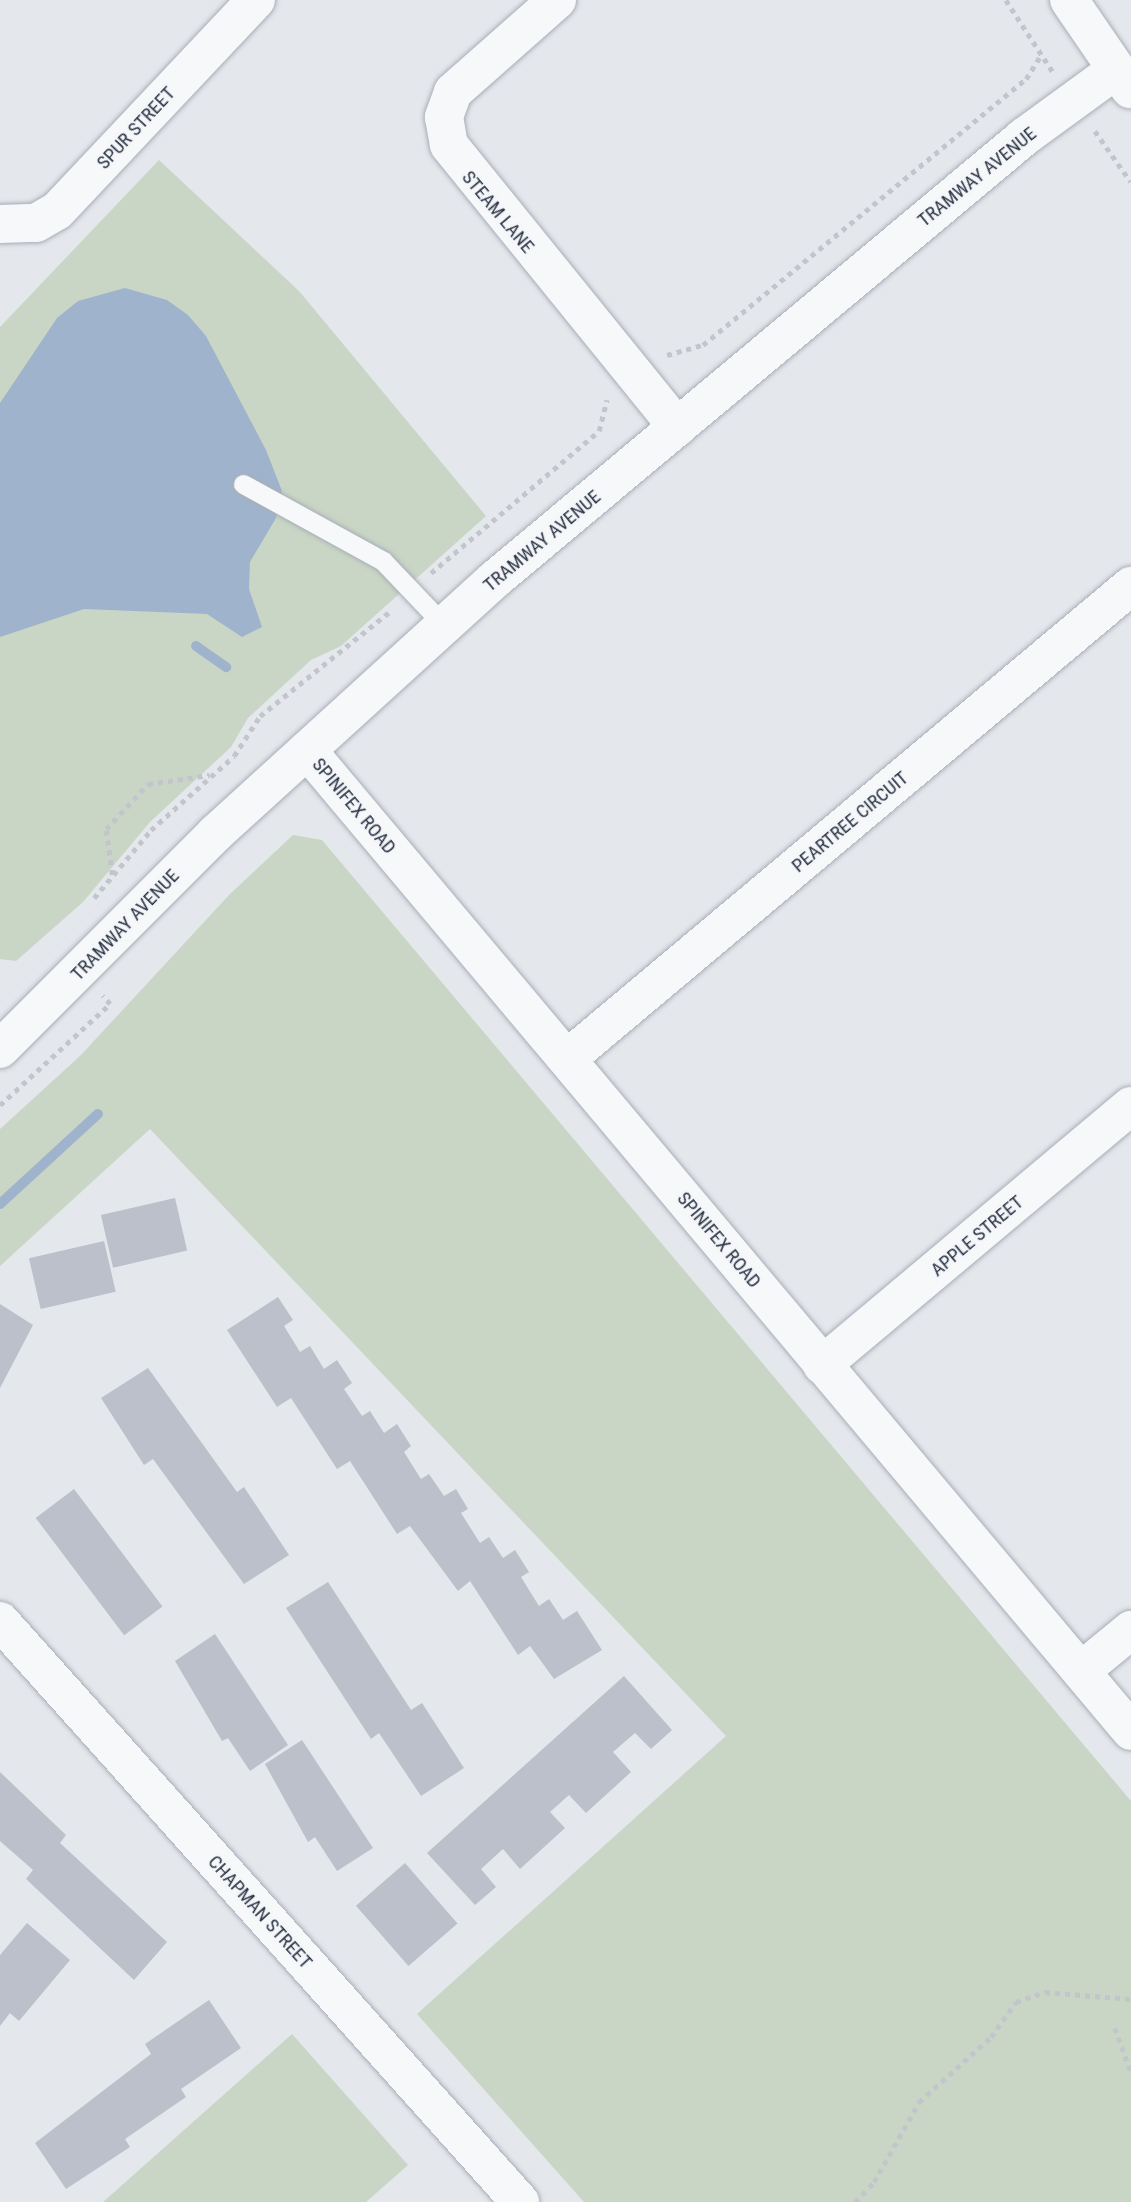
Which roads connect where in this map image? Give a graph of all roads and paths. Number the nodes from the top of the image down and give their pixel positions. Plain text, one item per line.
1 (256, 0) edge
2 (557, 0) edge
3 (1006, 0) edge
4 (1069, 0) edge
5 (1041, 55) junction
6 (1052, 70) dead end
7 (1124, 80) edge
8 (1099, 136) dead end
9 (1131, 183) edge
10 (0, 224) edge
11 (661, 353) dead end
12 (615, 393) dead end
13 (677, 427) junction
14 (243, 484) dead end
15 (1131, 586) edge
16 (412, 591) junction
17 (444, 625) junction
18 (307, 750) junction
19 (212, 775) junction
20 (113, 876) junction
21 (86, 906) dead end
22 (103, 997) dead end
23 (0, 1049) edge
24 (568, 1058) junction
25 (0, 1105) edge
26 (1131, 1106) edge
27 (822, 1365) junction
28 (0, 1621) edge
29 (1131, 1630) edge
30 (1081, 1671) junction
31 (1131, 1731) edge
32 (1131, 1999) edge
33 (1115, 2028) dead end
34 (1131, 2072) edge
35 (520, 2202) edge
36 (855, 2202) edge

1 - 10 street, SPUR STREET
2 - 13 street, STEAM LANE
3 - 5 path
4 - 7 street
5 - 6 path
5 - 11 path
7 - 13 street, TRAMWAY AVENUE
8 - 9 path
12 - 16 path
13 - 17 street, TRAMWAY AVENUE
14 - 16 lane
15 - 24 street, PEARTREE CIRCUIT
16 - 17 lane
16 - 19 path
17 - 18 street, TRAMWAY AVENUE
18 - 23 street, TRAMWAY AVENUE
18 - 24 street, SPINIFEX ROAD
19 - 20 path
19 - 20 path
20 - 21 path
22 - 25 path
24 - 27 street, SPINIFEX ROAD
26 - 27 street, APPLE STREET
27 - 30 street, SPINIFEX ROAD
28 - 35 street, CHAPMAN STREET
29 - 30 street
30 - 31 street, SPINIFEX ROAD
32 - 36 path
33 - 34 path

